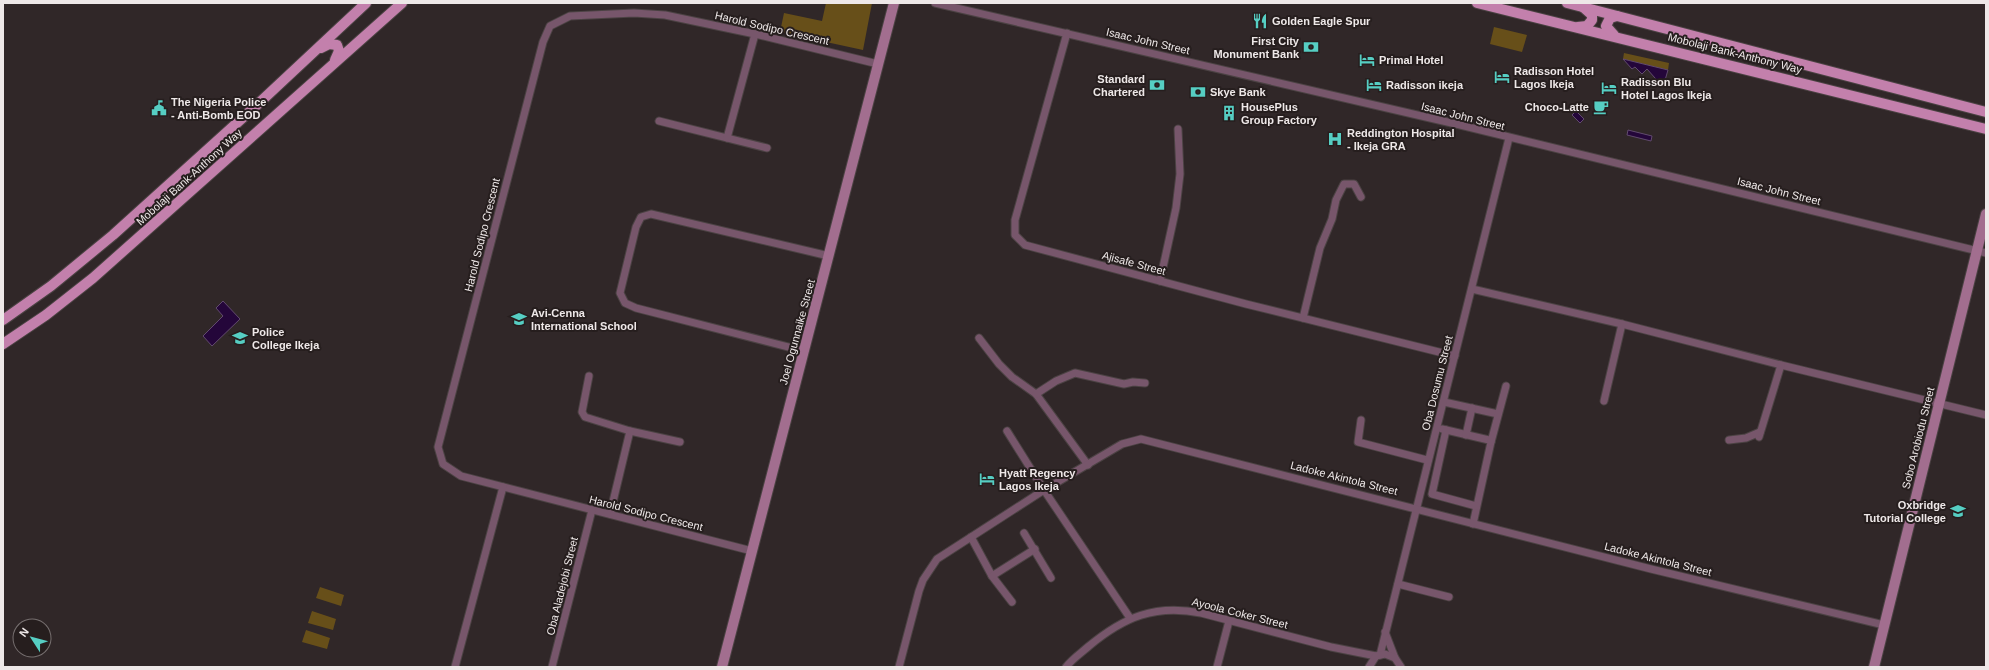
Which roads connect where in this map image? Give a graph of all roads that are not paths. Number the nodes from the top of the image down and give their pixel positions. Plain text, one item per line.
1 (366, 3) edge
2 (402, 3) edge
3 (894, 3) edge
4 (935, 3) edge
5 (1477, 3) edge
6 (1568, 3) edge
7 (1583, 7) junction
8 (1617, 16) junction
9 (346, 21) junction
10 (1576, 27) junction
11 (1067, 33) junction
12 (755, 34) junction
13 (1614, 35) junction
14 (363, 37) junction
15 (313, 53) junction
16 (878, 64) junction
17 (328, 68) junction
18 (1986, 112) edge
19 (659, 121) dead end
20 (1178, 129) dead end
21 (1986, 129) edge
22 (727, 138) junction
23 (1509, 138) junction
24 (767, 148) dead end
25 (1361, 197) dead end
26 (1986, 214) edge
27 (1981, 252) edge
28 (829, 256) junction
29 (1160, 281) junction
30 (1472, 289) junction
31 (1303, 318) junction
32 (3, 320) edge
33 (1622, 324) junction
34 (979, 338) dead end
35 (3, 344) edge
36 (804, 351) junction
37 (1455, 356) junction
38 (1781, 365) junction
39 (589, 376) dead end
40 (1145, 383) dead end
41 (1506, 386) dead end
42 (1036, 394) junction
43 (1604, 401) dead end
44 (1444, 402) junction
45 (1939, 404) junction
46 (1472, 408) junction
47 (1498, 414) junction
48 (1986, 415) edge
49 (1361, 420) dead end
50 (630, 431) junction
51 (1007, 431) dead end
52 (1466, 435) junction
53 (1729, 440) dead end
54 (680, 442) dead end
55 (1491, 442) junction
56 (1427, 460) junction
57 (1088, 465) junction
58 (503, 486) junction
59 (1044, 490) junction
60 (1476, 506) junction
61 (1416, 508) junction
62 (592, 510) junction
63 (610, 514) junction
64 (1473, 524) junction
65 (1024, 533) dead end
66 (971, 537) junction
67 (1035, 549) junction
68 (752, 551) junction
69 (992, 576) junction
70 (1051, 578) dead end
71 (1398, 584) junction
72 (1449, 597) dead end
73 (1012, 602) dead end
74 (1130, 618) junction
75 (1229, 621) junction
76 (1884, 625) junction
77 (1385, 632) junction
78 (1378, 656) junction
79 (1395, 658) junction
80 (1403, 666) edge
81 (454, 667) edge
82 (552, 667) edge
83 (722, 667) edge
84 (899, 667) edge
85 (1066, 667) edge
86 (1217, 667) edge
87 (1370, 667) edge
88 (1874, 667) edge

1 - 9 main road, Mobolaji Bank-Anthony Way
2 - 14 main road, Mobolaji Bank-Anthony Way
3 - 16 street, Joel Ogunnaike Street
4 - 11 street, Isaac John Street
5 - 10 main road, Mobolaji Bank-Anthony Way
6 - 7 main road, Mobolaji Bank-Anthony Way
7 - 8 main road, Mobolaji Bank-Anthony Way
7 - 10 main road
8 - 13 main road
8 - 18 main road, Mobolaji Bank-Anthony Way
9 - 14 main road
9 - 15 main road, Mobolaji Bank-Anthony Way
10 - 13 main road, Mobolaji Bank-Anthony Way
11 - 23 street, Isaac John Street
11 - 29 street, Ajisafe Street
12 - 16 street, Harold Sodipo Crescent
12 - 22 street
12 - 58 street, Harold Sodipo Crescent
13 - 21 main road, Mobolaji Bank-Anthony Way
14 - 17 main road, Mobolaji Bank-Anthony Way
15 - 17 main road
15 - 32 main road, Mobolaji Bank-Anthony Way
16 - 28 street, Joel Ogunnaike Street
17 - 35 main road, Mobolaji Bank-Anthony Way
19 - 22 street
20 - 29 street
22 - 24 street
23 - 27 street, Isaac John Street
23 - 30 street, Oba Dosumu Street
25 - 31 street
26 - 27 street, Sobo Arobiodu Street
27 - 45 street, Sobo Arobiodu Street
28 - 36 street, Joel Ogunnaike Street
28 - 36 street
29 - 31 street, Ajisafe Street
30 - 33 street
30 - 37 street, Oba Dosumu Street
31 - 37 street, Ajisafe Street
33 - 38 street
33 - 43 street
34 - 42 street
36 - 68 street, Joel Ogunnaike Street
37 - 44 street, Oba Dosumu Street
38 - 45 street
38 - 53 street
39 - 50 street
40 - 42 street
41 - 47 street
42 - 57 street
44 - 46 street
44 - 56 street, Oba Dosumu Street
45 - 48 street
45 - 76 street, Sobo Arobiodu Street
46 - 47 street
46 - 52 street
47 - 55 street
49 - 56 street
50 - 54 street
50 - 63 street
51 - 59 street
52 - 55 street
52 - 60 street
55 - 60 street
56 - 61 street, Oba Dosumu Street
57 - 59 street, Ladoke Akintola Street
57 - 61 street, Ladoke Akintola Street
58 - 62 street, Harold Sodipo Crescent
58 - 81 street
59 - 66 street, Ladoke Akintola Street
59 - 74 street
60 - 64 street
61 - 64 street, Ladoke Akintola Street
61 - 71 street, Oba Dosumu Street
62 - 63 street, Harold Sodipo Crescent
62 - 82 street, Oba Aladejobi Street
63 - 68 street, Harold Sodipo Crescent
64 - 76 street, Ladoke Akintola Street
65 - 67 street
66 - 69 street
66 - 84 street, Ladoke Akintola Street
67 - 69 street
67 - 70 street
68 - 83 street, Joel Ogunnaike Street
69 - 73 street
71 - 72 street
71 - 77 street, Oba Dosumu Street
74 - 75 street, Ayoola Coker Street
74 - 85 street, Ayoola Coker Street
75 - 78 street, Ayoola Coker Street
75 - 86 street
76 - 88 street, Sobo Arobiodu Street
77 - 78 street, Oba Dosumu Street
77 - 79 street
78 - 79 street, Ayoola Coker Street
78 - 87 street, Oba Dosumu Street
79 - 80 street

